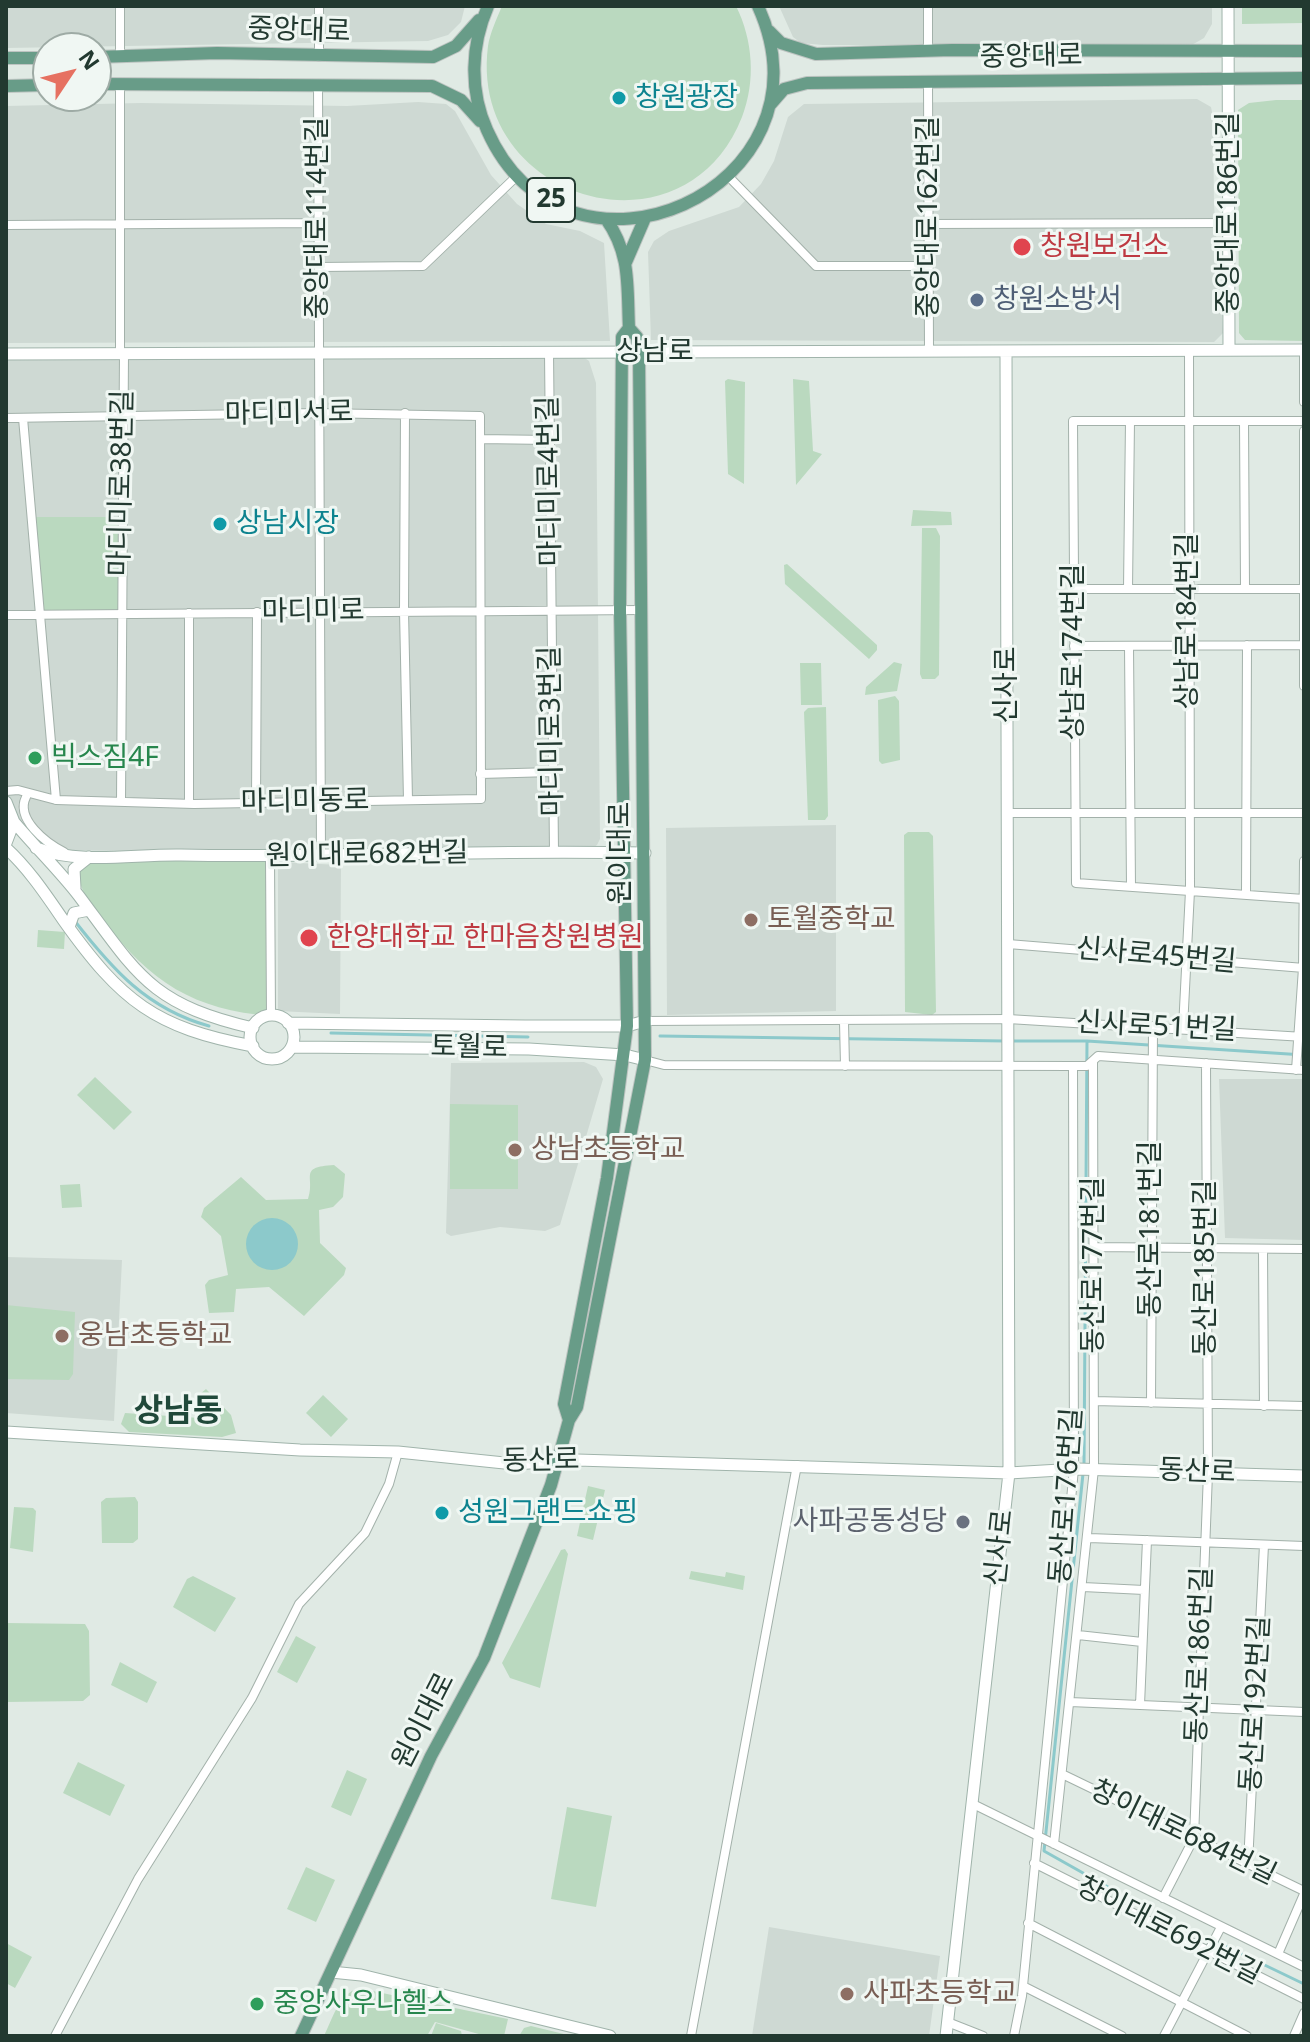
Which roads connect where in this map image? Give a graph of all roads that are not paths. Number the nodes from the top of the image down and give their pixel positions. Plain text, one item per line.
1 (120, 6) edge
2 (319, 6) edge
3 (758, 6) edge
4 (928, 6) edge
5 (1228, 6) edge
6 (486, 10) edge
7 (767, 29) junction
8 (928, 50) junction
9 (1304, 51) edge
10 (1228, 52) junction
11 (857, 54) junction
12 (112, 57) edge
13 (120, 57) junction
14 (319, 57) junction
15 (6, 58) edge
16 (32, 58) edge
17 (1228, 77) junction
18 (1304, 78) edge
19 (852, 82) junction
20 (928, 82) junction
21 (112, 83) edge
22 (120, 83) junction
23 (318, 84) junction
24 (32, 85) edge
25 (6, 86) edge
26 (768, 108) junction
27 (485, 126) junction
28 (518, 175) junction
29 (729, 177) junction
30 (645, 218) junction
31 (606, 219) junction
32 (319, 223) junction
33 (1229, 223) junction
34 (120, 224) junction
35 (928, 224) junction
36 (6, 225) edge
37 (626, 262) junction
38 (929, 266) junction
39 (319, 267) junction
40 (629, 328) junction
41 (1189, 350) junction
42 (1229, 350) junction
43 (1304, 350) edge
44 (929, 351) junction
45 (1006, 351) junction
46 (549, 352) junction
47 (622, 352) junction
48 (639, 352) junction
49 (122, 353) junction
50 (317, 353) junction
51 (6, 354) edge
52 (1304, 402) edge
53 (318, 413) junction
54 (405, 413) junction
55 (123, 417) junction
56 (6, 418) edge
57 (23, 418) junction
58 (1130, 421) junction
59 (1189, 421) junction
60 (1244, 421) junction
61 (1304, 421) edge
62 (1304, 431) edge
63 (480, 439) junction
64 (549, 440) junction
65 (1245, 588) junction
66 (1074, 589) junction
67 (1128, 589) junction
68 (1187, 589) junction
69 (1303, 589) edge
70 (551, 609) junction
71 (479, 610) junction
72 (620, 610) junction
73 (642, 610) junction
74 (404, 611) junction
75 (257, 612) junction
76 (320, 612) junction
77 (189, 613) junction
78 (121, 614) junction
79 (6, 615) edge
80 (42, 615) junction
81 (1247, 645) junction
82 (1304, 645) edge
83 (1074, 646) junction
84 (1129, 646) junction
85 (1187, 646) junction
86 (1304, 686) edge
87 (553, 772) junction
88 (480, 774) junction
89 (6, 791) edge
90 (29, 796) junction
91 (56, 800) junction
92 (408, 800) junction
93 (121, 801) junction
94 (319, 801) junction
95 (256, 803) junction
96 (189, 804) junction
97 (8, 805) edge
98 (1007, 813) junction
99 (1075, 813) junction
100 (1131, 813) junction
101 (1190, 813) junction
102 (1304, 813) edge
103 (1246, 814) junction
104 (14, 822) junction
105 (6, 845) edge
106 (36, 848) junction
107 (554, 852) junction
108 (627, 853) junction
109 (645, 853) junction
110 (85, 857) junction
111 (270, 857) junction
112 (6, 858) edge
113 (321, 858) junction
114 (1304, 861) edge
115 (28, 870) junction
116 (1304, 883) edge
117 (1131, 887) junction
118 (1190, 891) junction
119 (77, 893) junction
120 (1246, 894) junction
121 (1304, 899) edge
122 (89, 910) junction
123 (69, 927) junction
124 (1008, 944) junction
125 (1187, 958) junction
126 (1303, 968) edge
127 (271, 1016) junction
128 (212, 1018) junction
129 (1008, 1019) junction
130 (645, 1021) junction
131 (844, 1022) junction
132 (288, 1023) junction
133 (336, 1023) junction
134 (525, 1026) junction
135 (627, 1026) junction
136 (253, 1028) junction
137 (1183, 1028) junction
138 (1153, 1029) junction
139 (207, 1037) junction
140 (1300, 1038) edge
141 (253, 1046) junction
142 (292, 1047) junction
143 (339, 1047) junction
144 (522, 1049) junction
145 (625, 1055) junction
146 (1151, 1058) junction
147 (645, 1060) junction
148 (1008, 1061) junction
149 (1206, 1063) junction
150 (1090, 1064) junction
151 (845, 1066) junction
152 (1074, 1066) junction
153 (1299, 1069) edge
154 (1075, 1169) junction
155 (1093, 1170) junction
156 (1095, 1247) junction
157 (1151, 1248) junction
158 (1206, 1248) junction
159 (1263, 1249) junction
160 (1304, 1249) edge
161 (1092, 1314) junction
162 (1075, 1315) junction
163 (1094, 1401) junction
164 (1151, 1403) junction
165 (1207, 1404) junction
166 (1264, 1406) junction
167 (1304, 1406) edge
168 (569, 1420) junction
169 (6, 1432) edge
170 (398, 1452) junction
171 (558, 1461) junction
172 (797, 1464) junction
173 (1084, 1469) junction
174 (1009, 1473) junction
175 (1208, 1473) junction
176 (1304, 1476) edge
177 (1089, 1538) junction
178 (1147, 1540) junction
179 (1205, 1542) junction
180 (1264, 1545) junction
181 (1304, 1546) edge
182 (1083, 1587) junction
183 (1144, 1590) junction
184 (1058, 1639) junction
185 (1076, 1639) junction
186 (1142, 1642) junction
187 (1070, 1702) junction
188 (1140, 1705) junction
189 (1198, 1708) junction
190 (1256, 1710) junction
191 (1304, 1712) edge
192 (1062, 1774) junction
193 (973, 1804) junction
194 (1038, 1836) junction
195 (1194, 1838) junction
196 (1052, 1842) junction
197 (1034, 1863) junction
198 (1248, 1864) junction
199 (1304, 1892) edge
200 (1163, 1898) junction
201 (1028, 1923) junction
202 (1221, 1927) junction
203 (1209, 1952) junction
204 (1278, 1954) junction
205 (1304, 1967) edge
206 (331, 1972) junction
207 (1023, 1986) junction
208 (1304, 1999) edge
209 (1181, 2004) junction
210 (1304, 2013) edge
211 (950, 2023) junction
212 (1233, 2033) edge
213 (55, 2036) edge
214 (301, 2036) edge
215 (610, 2036) edge
216 (691, 2036) edge
217 (946, 2036) edge
218 (983, 2036) edge
219 (1014, 2036) edge
220 (1122, 2036) edge
221 (1164, 2036) edge
222 (1247, 2036) edge
223 (1294, 2036) edge

1 - 13 street
2 - 14 street
3 - 7 main road, 25
4 - 8 street
5 - 10 main road, 중앙대로186번길
6 - 14 main road, 중앙대로
6 - 27 main road, 25
7 - 11 main road, 중앙대로
7 - 26 main road, 25
8 - 10 main road, 중앙대로
8 - 11 main road, 중앙대로
9 - 10 main road, 중앙대로
10 - 17 main road, 중앙대로186번길
11 - 19 main road
12 - 13 main road, 중앙대로
13 - 14 main road, 중앙대로
15 - 16 main road
17 - 18 main road, 중앙대로
17 - 20 main road, 중앙대로
17 - 33 main road, 중앙대로186번길
19 - 20 main road, 중앙대로
19 - 26 main road, 중앙대로
20 - 35 street, 중앙대로162번길
21 - 22 main road, 중앙대로
22 - 23 main road, 중앙대로
22 - 34 street, 마디미로38번길
23 - 27 main road, 중앙대로
23 - 32 street, 중앙대로114번길
24 - 25 main road
26 - 29 main road, 25
27 - 28 main road, 25
28 - 31 main road, 25
28 - 39 street
29 - 30 main road, 25
29 - 38 street
30 - 31 main road, 25
30 - 37 main road, 원이대로
31 - 37 main road, 원이대로
32 - 34 street
32 - 39 street, 중앙대로114번길
33 - 35 street
33 - 42 main road, 중앙대로186번길
34 - 36 street
34 - 49 street, 마디미로38번길
35 - 38 street, 중앙대로162번길
37 - 40 main road, 원이대로
38 - 44 street, 중앙대로162번길
39 - 50 street, 중앙대로114번길
40 - 47 main road, 원이대로
40 - 48 main road, 원이대로
41 - 42 main road, 상남로
41 - 45 main road, 상남로
41 - 59 street, 상남로184번길
42 - 43 main road, 상남로
43 - 52 street
44 - 45 main road, 상남로
44 - 48 main road, 상남로
45 - 98 main road, 신사로
46 - 47 main road, 상남로
46 - 50 main road, 상남로
46 - 64 street, 마디미로4번길
47 - 48 main road, 상남로
47 - 72 main road, 원이대로
48 - 73 main road, 원이대로
49 - 50 main road, 상남로
49 - 51 main road, 상남로
49 - 55 street, 마디미로38번길
50 - 53 street, 중앙대로114번길
53 - 54 street, 마디미서로
53 - 55 street, 마디미서로
53 - 76 street, 중앙대로114번길
54 - 63 street, 마디미서로
54 - 74 street
55 - 57 street, 마디미서로
55 - 78 street, 마디미로38번길
56 - 57 street, 마디미서로
57 - 80 street
58 - 59 street
58 - 66 street, 상남로174번길
58 - 67 street
59 - 60 street
59 - 68 street, 상남로184번길
60 - 61 street
60 - 65 street
62 - 69 street
63 - 64 street
63 - 71 street
64 - 70 street, 마디미로4번길
65 - 68 street
65 - 69 street
66 - 67 street
66 - 83 street, 상남로174번길
67 - 68 street
68 - 85 street, 상남로184번길
69 - 82 street
70 - 71 street, 마디미로
70 - 72 street, 마디미로
70 - 87 street, 마디미로3번길
71 - 74 street, 마디미로
71 - 88 street
72 - 73 street, 마디미로
72 - 108 main road, 원이대로
73 - 109 main road, 원이대로
74 - 76 street, 마디미로
74 - 92 street
75 - 76 street, 마디미로
75 - 77 street, 마디미로
75 - 95 street
76 - 94 street, 중앙대로114번길
77 - 78 street, 마디미로
77 - 96 street
78 - 80 street, 마디미로
78 - 93 street, 마디미로38번길
79 - 80 street, 마디미로
80 - 91 street
81 - 82 street
81 - 85 street
81 - 103 street
82 - 86 street
83 - 84 street
83 - 99 street, 상남로174번길
84 - 85 street
84 - 100 street
85 - 101 street, 상남로184번길
87 - 88 street
87 - 107 street, 마디미로3번길
88 - 92 street, 마디미동로
89 - 90 street, 마디미동로
90 - 91 street, 마디미동로
90 - 97 street
90 - 110 street
91 - 93 street, 마디미동로
92 - 94 street, 마디미동로
93 - 96 street, 마디미동로
94 - 95 street, 마디미동로
94 - 113 street, 중앙대로114번길
95 - 96 street, 마디미동로
97 - 104 main road
98 - 99 street
98 - 124 main road, 신사로
99 - 100 street
99 - 117 street, 상남로174번길
100 - 101 street
100 - 117 street
101 - 103 street
101 - 118 street, 상남로184번길
102 - 103 street
103 - 120 street
104 - 105 main road
104 - 106 main road
105 - 115 main road
106 - 110 main road, 원이대로682번길
106 - 119 main road
107 - 108 main road, 원이대로682번길
107 - 113 main road, 원이대로682번길
108 - 109 main road, 원이대로682번길
108 - 135 main road, 원이대로
109 - 130 main road, 원이대로
110 - 111 main road, 원이대로682번길
110 - 119 main road
111 - 113 main road, 원이대로682번길
111 - 127 street
112 - 115 main road
114 - 116 street
115 - 123 main road
116 - 121 street
117 - 118 street
118 - 120 street
118 - 125 street, 상남로184번길
119 - 122 main road
120 - 121 street
121 - 126 street
122 - 123 main road
122 - 128 main road
123 - 139 main road
124 - 125 street, 신사로45번길
124 - 129 main road, 신사로
125 - 126 street, 신사로45번길
125 - 137 street, 상남로184번길
126 - 140 street
127 - 132 main road
127 - 136 main road
128 - 136 main road
128 - 139 main road
129 - 131 street, 신사로51번길
129 - 138 street, 신사로51번길
129 - 148 main road, 신사로
130 - 131 street, 신사로51번길
130 - 135 main road, 토월로
130 - 147 main road, 원이대로
131 - 151 street
132 - 133 main road, 토월로
132 - 142 main road
133 - 134 main road, 토월로
133 - 143 main road
134 - 135 main road, 토월로
134 - 144 main road
135 - 145 main road, 원이대로
136 - 141 main road
137 - 138 street, 신사로51번길
137 - 140 street, 신사로51번길
138 - 146 street, 동산로181번길
139 - 141 main road
140 - 153 street
141 - 142 main road
142 - 143 main road, 토월로
143 - 144 main road, 토월로
144 - 145 main road, 토월로
145 - 147 main road, 토월로
145 - 168 main road, 원이대로
146 - 149 street
146 - 150 street
146 - 157 street, 동산로181번길
147 - 151 street
147 - 168 main road, 원이대로
148 - 151 street
148 - 152 street
148 - 174 main road, 신사로
149 - 153 street
149 - 158 street, 동산로185번길
150 - 152 street
150 - 155 street, 동산로177번길
152 - 154 street, 동산로176번길
154 - 155 street
154 - 162 street, 동산로176번길
155 - 156 street, 동산로177번길
156 - 157 street
156 - 161 street, 동산로177번길
157 - 158 street
157 - 164 street, 동산로181번길
158 - 159 street
158 - 165 street, 동산로185번길
159 - 160 street
159 - 166 street
161 - 162 street
161 - 163 street, 동산로177번길
162 - 173 street, 동산로176번길
163 - 164 street
163 - 173 street, 동산로177번길
164 - 165 street
165 - 166 street
165 - 175 street, 동산로185번길
166 - 167 street
168 - 171 main road, 원이대로
169 - 170 main road, 동산로
170 - 171 main road, 동산로
170 - 213 street
171 - 172 main road, 동산로
171 - 206 main road, 원이대로
172 - 174 main road, 동산로
172 - 216 street
173 - 174 main road, 동산로
173 - 175 main road, 동산로
173 - 177 street
173 - 184 street, 동산로176번길
174 - 193 main road, 신사로
175 - 176 main road, 동산로
175 - 179 street, 동산로186번길
177 - 178 street
177 - 182 street
178 - 179 street
178 - 183 street
179 - 180 street
179 - 189 street, 동산로186번길
180 - 181 street
180 - 190 street, 동산로192번길
182 - 183 street
182 - 185 street
183 - 186 street
184 - 185 street
184 - 194 street, 동산로176번길
185 - 186 street
185 - 187 street
186 - 188 street
187 - 188 street
187 - 192 street
188 - 189 street
189 - 190 street
189 - 195 street, 동산로186번길
190 - 191 street
190 - 198 street, 동산로192번길
192 - 195 street, 창이대로684번길
192 - 196 street
193 - 194 street
193 - 211 main road, 신사로
194 - 196 street
194 - 197 street, 동산로176번길
195 - 198 street, 창이대로684번길
195 - 200 street
196 - 200 street
197 - 201 street, 동산로176번길
197 - 203 street, 창이대로692번길
198 - 199 street, 창이대로684번길
199 - 204 street
200 - 202 street
201 - 207 street, 동산로176번길
201 - 209 street
202 - 203 street
202 - 204 street
203 - 208 street, 창이대로692번길
203 - 209 street
204 - 205 street
206 - 214 main road, 원이대로
206 - 215 main road
207 - 219 street, 동산로176번길
207 - 220 street
209 - 212 street
209 - 221 street
210 - 223 street
211 - 217 main road, 신사로
211 - 218 street
212 - 222 street

